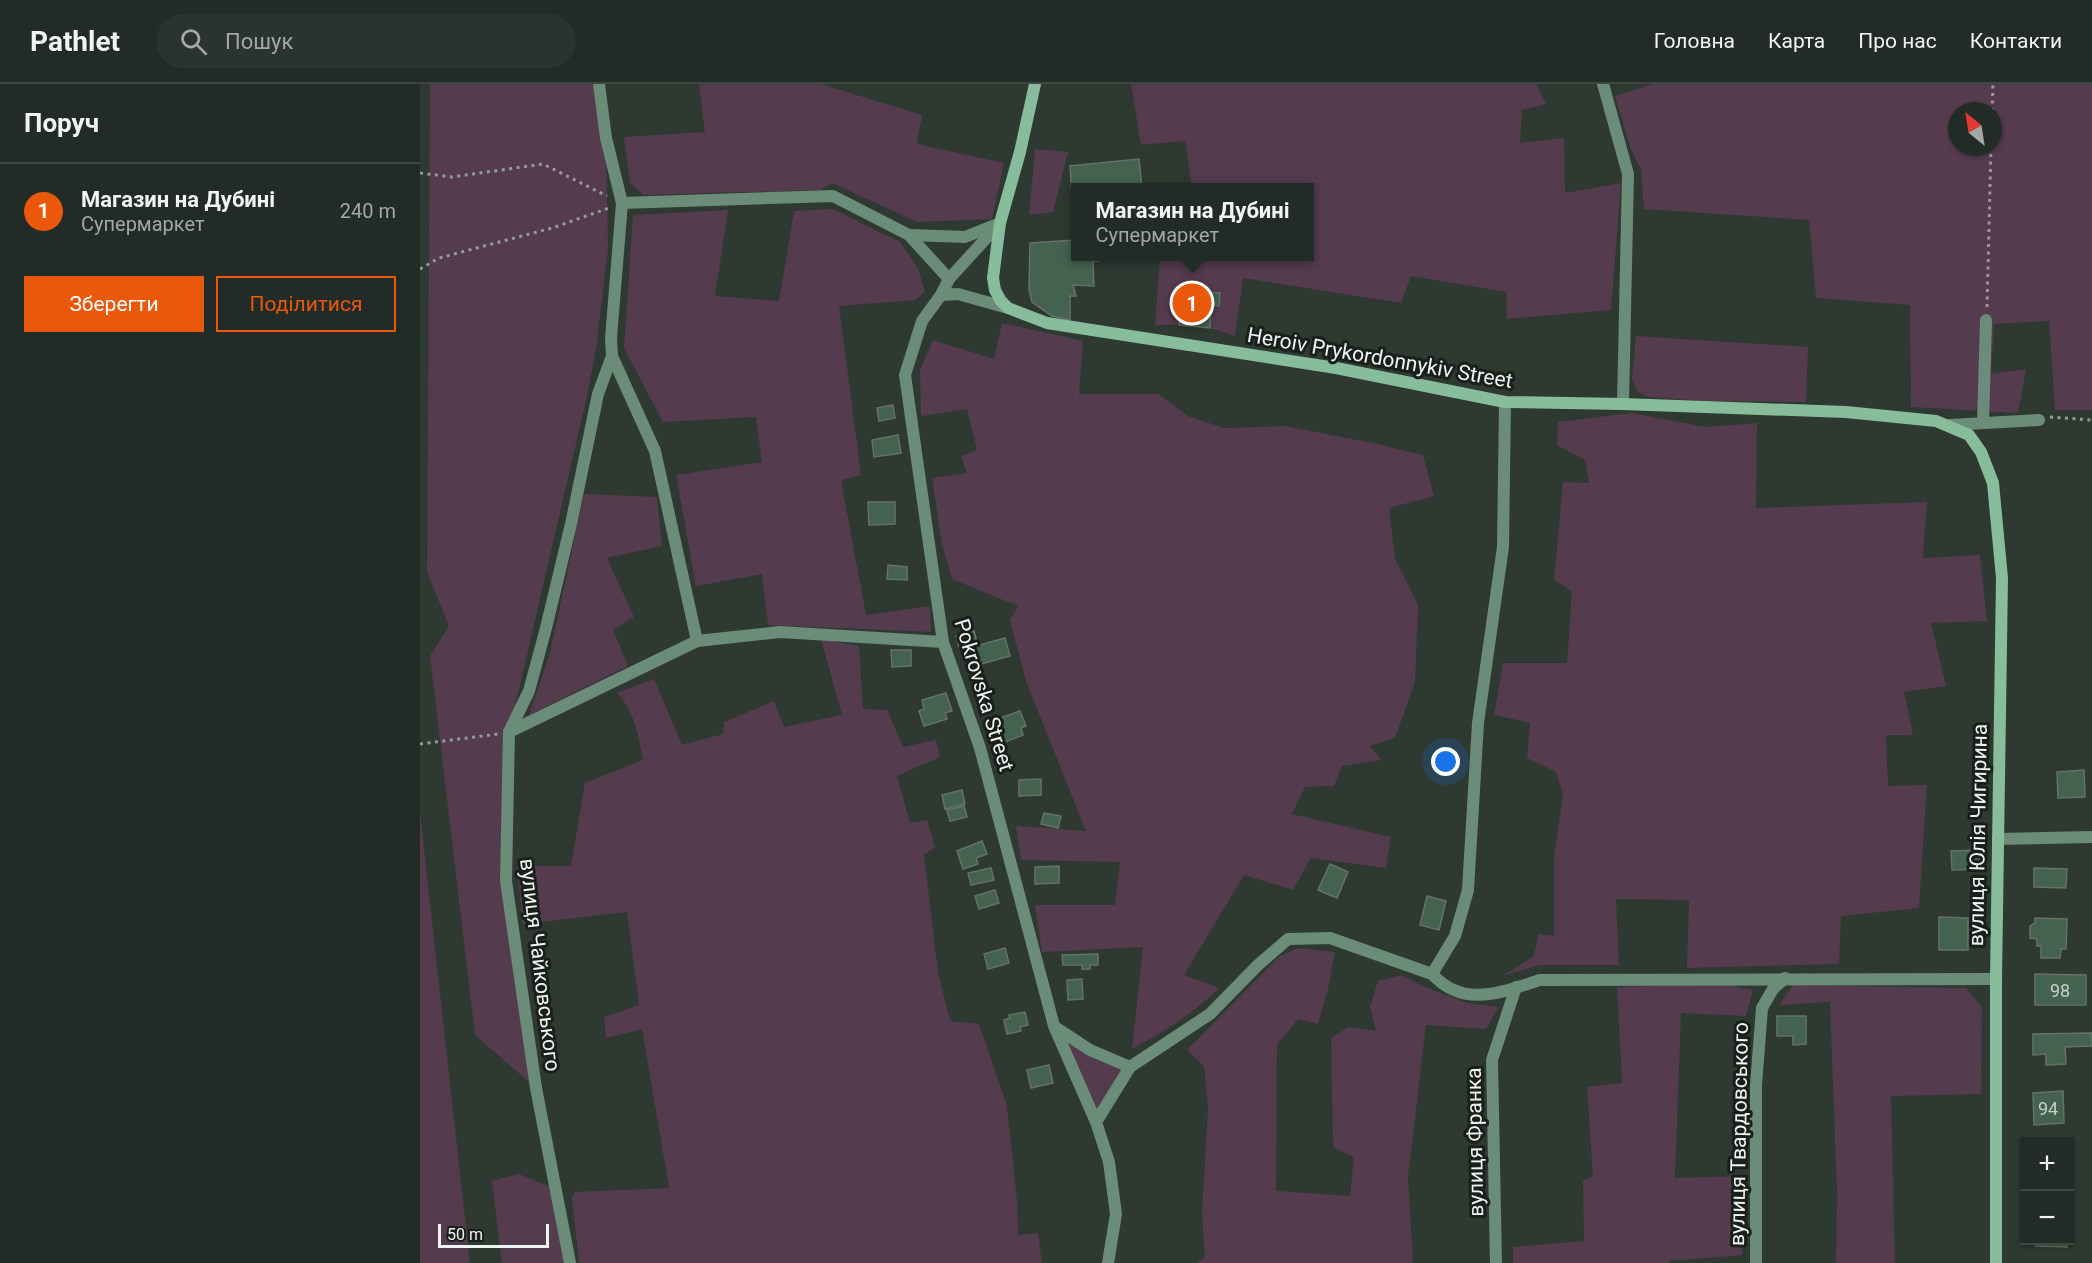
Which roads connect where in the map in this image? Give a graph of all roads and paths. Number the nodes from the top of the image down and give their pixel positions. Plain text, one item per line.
1 (599, 84) edge
2 (1035, 84) edge
3 (1603, 84) edge
4 (1993, 84) edge
5 (1992, 102) edge
6 (1991, 156) edge
7 (420, 173) edge
8 (622, 203) junction
9 (1000, 223) junction
10 (909, 235) junction
11 (420, 269) edge
12 (949, 279) junction
13 (941, 295) junction
14 (1008, 308) junction
15 (1986, 320) joint
16 (612, 356) junction
17 (1505, 402) junction
18 (1623, 404) junction
19 (2039, 420) joint
20 (2092, 420) edge
21 (1983, 423) junction
22 (1950, 425) junction
23 (697, 641) junction
24 (943, 642) junction
25 (509, 732) junction
26 (420, 744) edge
27 (2092, 837) edge
28 (1998, 839) junction
29 (1432, 974) junction
30 (1785, 978) junction
31 (1996, 979) junction
32 (1516, 987) junction
33 (1054, 1026) junction
34 (1130, 1067) junction
35 (1096, 1122) junction
36 (570, 1263) edge
37 (1108, 1263) edge
38 (1496, 1263) edge
39 (1756, 1263) edge
40 (1996, 1263) edge

1 - 8 street
2 - 9 street, Pokrovska Street
3 - 18 street
4 - 5 path
6 - 15 path
7 - 8 path
8 - 10 street
8 - 11 path
8 - 16 street
9 - 10 street
9 - 12 street, Pokrovska Street
9 - 14 street
10 - 12 street
12 - 13 street, Pokrovska Street
13 - 14 street
13 - 24 street, Pokrovska Street
14 - 17 street, Heroiv Prykordonnykiv Street
15 - 21 street
16 - 23 street
16 - 25 street
17 - 18 street, Heroiv Prykordonnykiv Street
17 - 29 street
18 - 22 street, Heroiv Prykordonnykiv Street
19 - 20 path
19 - 21 street, Heroiv Prykordonnykiv Street
21 - 22 street, Heroiv Prykordonnykiv Street
22 - 28 street, вулиця Юлія Чигирина
23 - 24 street
23 - 25 street
24 - 33 street, Pokrovska Street
25 - 26 path
25 - 36 street, вулиця Чайковського
27 - 28 street
28 - 31 street, вулиця Юлія Чигирина
29 - 32 street
29 - 34 street
30 - 31 street
30 - 32 street
30 - 39 street, вулиця Твардовського
31 - 40 street, вулиця Юлія Чигирина
32 - 38 street, вулиця Франка
33 - 34 street
33 - 35 street, Pokrovska Street
34 - 35 street
35 - 37 street, Pokrovska Street

